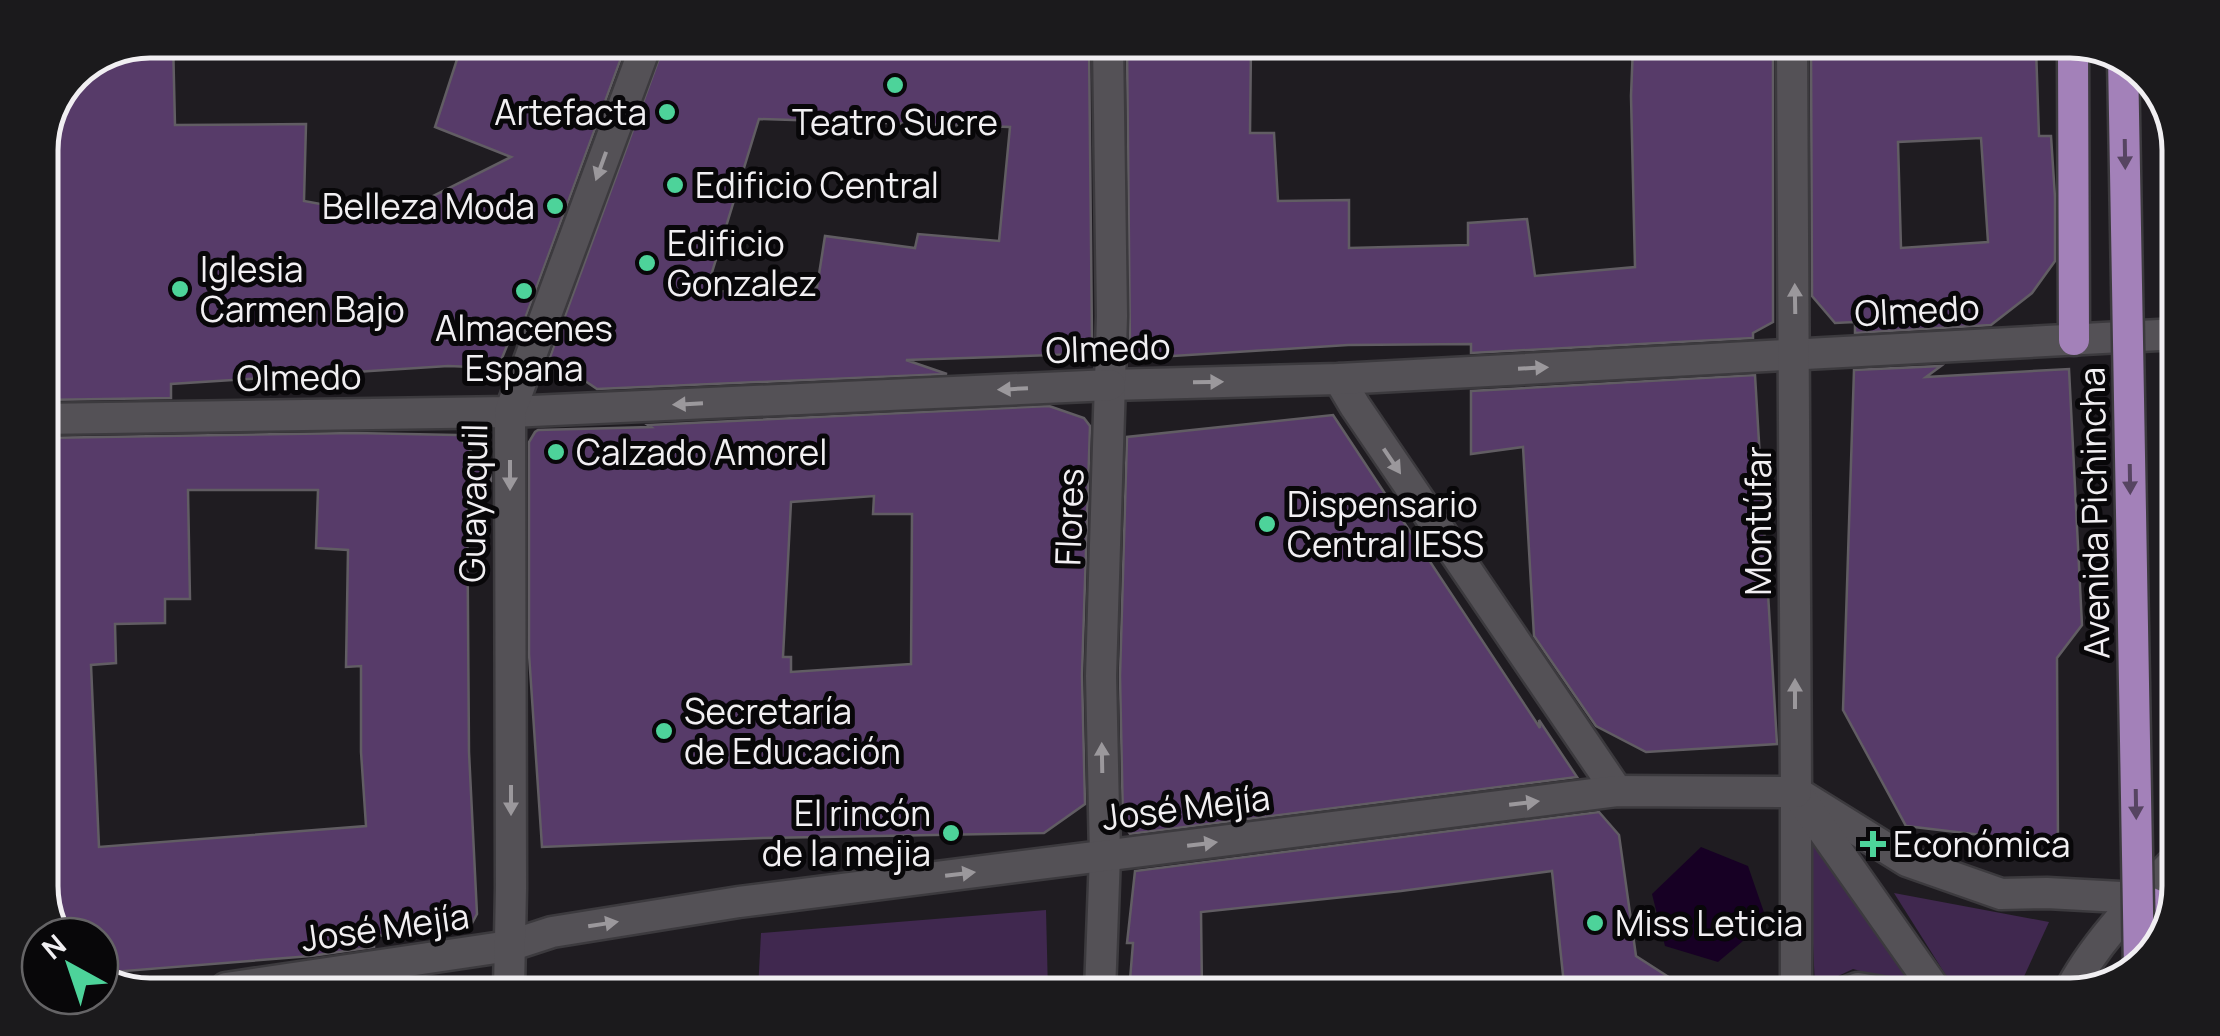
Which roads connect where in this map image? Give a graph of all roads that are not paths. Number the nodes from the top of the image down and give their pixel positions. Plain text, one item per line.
1 (641, 58) edge
2 (1108, 58) edge
3 (1792, 58) edge
4 (2074, 58) edge
5 (2123, 75) edge
6 (2162, 335) edge
7 (2074, 340) junction
8 (1795, 353) junction
9 (1340, 379) junction
10 (1110, 385) junction
11 (510, 412) junction
12 (58, 419) edge
13 (1617, 791) junction
14 (1796, 792) junction
15 (1105, 855) junction
16 (2162, 874) edge
17 (2139, 898) junction
18 (2160, 907) edge
19 (508, 946) junction
20 (2139, 948) edge
21 (293, 978) edge
22 (509, 978) edge
23 (1101, 978) edge
24 (1796, 978) edge
25 (1926, 978) edge
26 (2075, 978) edge

1 -> 11 street, Guayaquil
2 - 10 street, Flores
8 -> 3 street, Montúfar
4 - 7 main road
5 -> 20 main road, Avenida Pichincha, bridge
6 - 7 street, Olmedo
7 - 8 street, Olmedo
9 -> 8 street, Olmedo
14 -> 8 street, Montúfar
10 -> 9 street, Olmedo
9 -> 13 street
10 -> 11 street, Olmedo
15 -> 10 street, Flores
11 - 12 street, Olmedo
11 -> 19 street, Guayaquil
13 - 14 street, José Mejía
15 -> 13 street, José Mejía
14 - 17 street
14 - 24 street, Montúfar
14 - 25 street
19 -> 15 street, José Mejía
15 - 23 street, Flores
16 - 17 street
17 - 18 main road
17 - 26 street
19 - 21 street, José Mejía
19 - 22 street, Guayaquil

